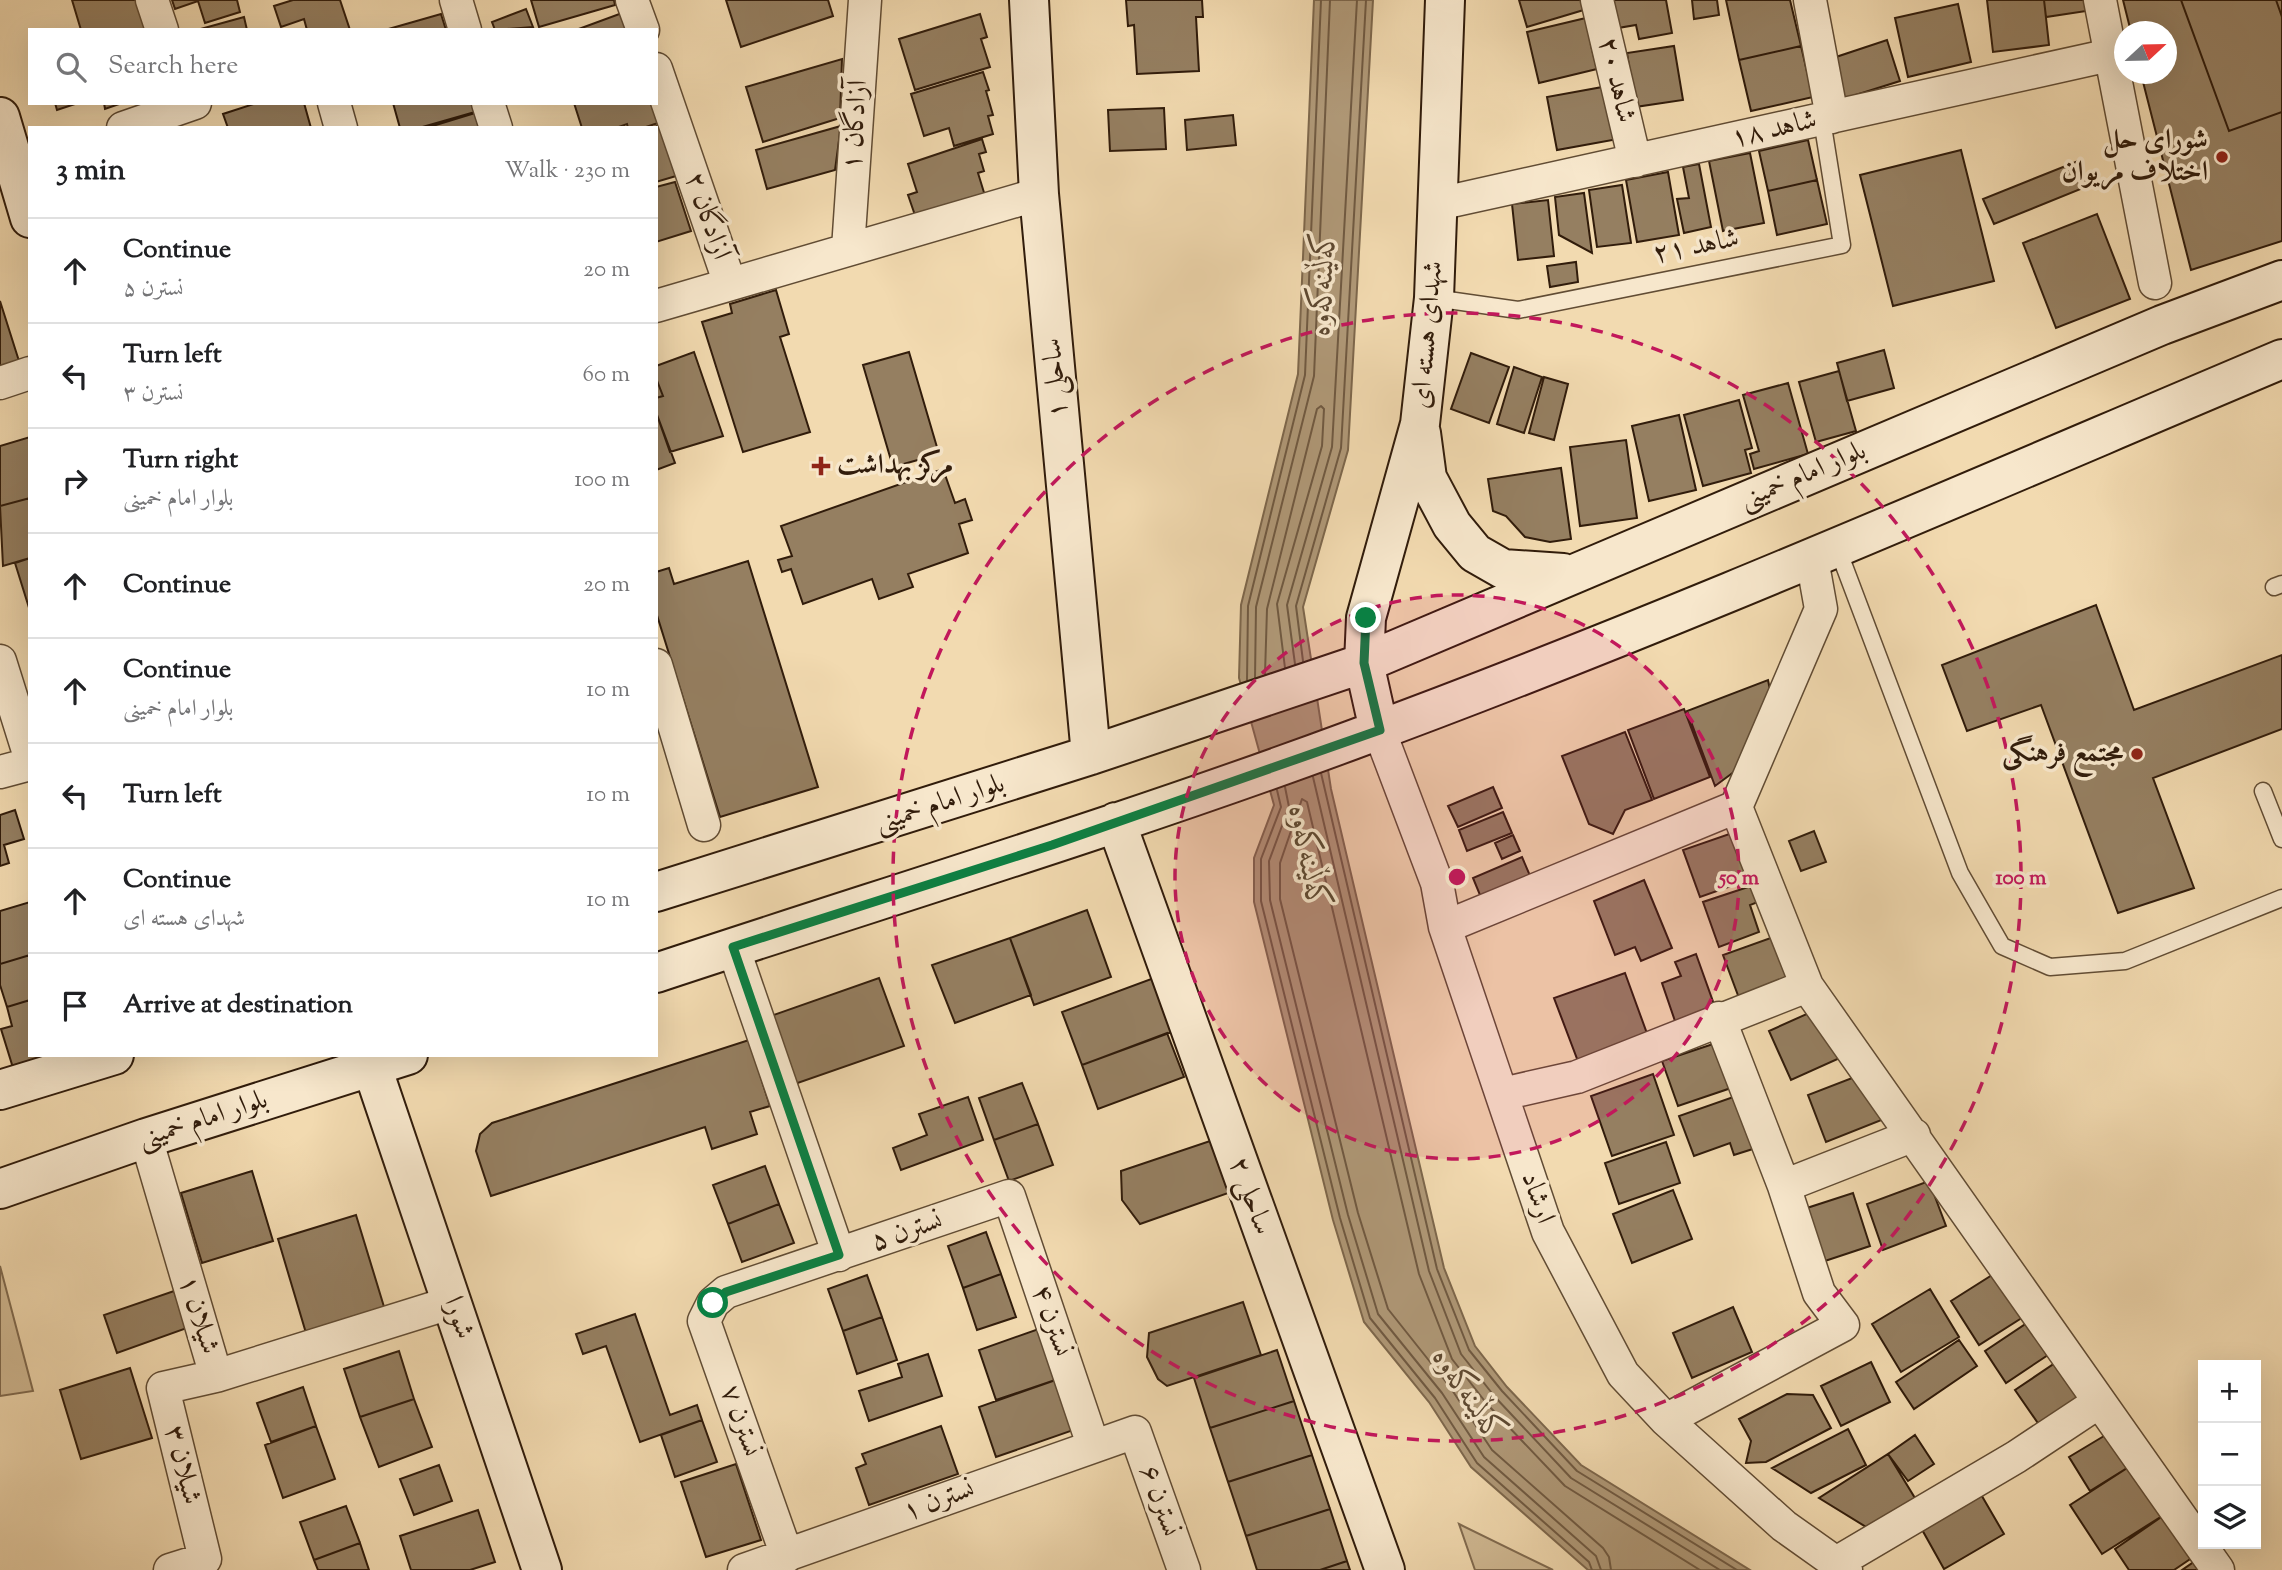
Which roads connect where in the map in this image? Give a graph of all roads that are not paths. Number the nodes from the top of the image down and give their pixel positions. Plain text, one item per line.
1 (152, 0) edge
2 (456, 0) edge
3 (632, 0) edge
4 (864, 0) edge
5 (1029, 0) edge
6 (1445, 0) edge
7 (1598, 0) edge
8 (1810, 0) edge
9 (2099, 0) edge
10 (161, 28) edge
11 (464, 28) edge
12 (642, 28) edge
13 (2110, 55) junction
14 (658, 75) edge
15 (188, 105) edge
16 (335, 105) edge
17 (489, 105) edge
18 (0, 117) edge
19 (1827, 118) junction
20 (129, 126) edge
21 (340, 126) edge
22 (495, 126) edge
23 (22, 161) edge
24 (1635, 161) junction
25 (1039, 194) junction
26 (28, 204) edge
27 (1438, 204) junction
28 (848, 249) junction
29 (2282, 280) edge
30 (2155, 283) dead end
31 (730, 284) junction
32 (1434, 298) junction
33 (658, 305) edge
34 (2282, 359) edge
35 (28, 374) edge
36 (0, 383) edge
37 (1420, 424) junction
38 (1824, 553) junction
39 (1572, 574) junction
40 (0, 661) edge
41 (1364, 663) junction
42 (658, 672) edge
43 (1362, 737) junction
44 (28, 751) edge
45 (1091, 755) junction
46 (28, 765) edge
47 (0, 772) edge
48 (2263, 791) dead end
49 (1736, 807) junction
50 (1116, 822) junction
51 (704, 825) dead end
52 (2282, 839) edge
53 (658, 891) edge
54 (2282, 898) edge
55 (1446, 927) junction
56 (733, 947) junction
57 (658, 972) edge
58 (1807, 986) junction
59 (1719, 1018) junction
60 (107, 1057) edge
61 (402, 1057) edge
62 (372, 1067) junction
63 (0, 1090) edge
64 (1502, 1094) junction
65 (1914, 1135) junction
66 (146, 1138) junction
67 (1784, 1186) junction
68 (0, 1189) edge
69 (1009, 1196) joint
70 (839, 1255) junction
71 (726, 1292) joint
72 (453, 1302) junction
73 (216, 1376) junction
74 (2099, 1402) junction
75 (1666, 1419) junction
76 (1135, 1432) joint
77 (1093, 1445) junction
78 (769, 1564) edge
79 (1841, 1566) edge
80 (170, 1570) edge
81 (542, 1570) edge
82 (1184, 1570) edge
83 (1385, 1570) edge
84 (2217, 1570) edge

1 - 10 street
2 - 11 street
3 - 12 street
4 - 28 street, آزادگان ۱
5 - 25 street, ساحلی ۱
6 - 27 street, شهدای هسته ای
7 - 24 street, شاهد ۲۰
8 - 19 street
9 - 13 street
13 - 19 street, شاهد ۱۸
13 - 30 street
14 - 31 street, آزادگان ۲
15 - 20 street
16 - 21 street
17 - 22 street
18 - 23 street
19 - 24 street, شاهد ۱۸
19 - 32 lane, شاهد ۲۱
23 - 26 street
24 - 27 street, شاهد ۱۸
25 - 28 street
25 - 45 street, ساحلی ۱
27 - 32 street, شهدای هسته ای
28 - 31 street
29 - 39 street, بلوار امام خمینی
31 - 33 street
32 - 37 street, شهدای هسته ای
34 - 38 street
35 - 36 street
37 - 39 street
37 - 41 street, شهدای هسته ای
38 - 43 street
38 - 49 street
38 - 54 lane
39 - 41 street, بلوار امام خمینی
40 - 44 street
41 - 43 street, شهدای هسته ای
41 - 45 street, بلوار امام خمینی
42 - 51 street
43 - 50 street
43 - 55 street, ارشاد
45 - 53 street, بلوار امام خمینی
46 - 47 street
48 - 52 lane
49 - 55 street
49 - 58 street
50 - 56 street
50 - 83 street, ساحلی ۲
55 - 64 street, ارشاد
56 - 57 street
56 - 70 street
58 - 59 street
58 - 65 street
59 - 64 street
59 - 67 street
60 - 63 street
61 - 62 street, بلوار امام خمینی
62 - 66 street, بلوار امام خمینی
62 - 72 street, شورا
64 - 75 street, ارشاد
65 - 67 street
65 - 74 street
66 - 68 street, بلوار امام خمینی
66 - 73 street, شیلان ۱
67 - 75 street
69 - 70 street, نسترن ۵
69 - 77 street, نسترن ۴
70 - 71 street, نسترن ۵
71 - 78 street, نسترن ۷
72 - 73 street, شیلان ۱
72 - 81 street, شورا
73 - 80 street, شیلان ۳
74 - 79 street
74 - 84 street
75 - 79 street, ارشاد
76 - 77 street, نسترن ۱
76 - 82 street, نسترن ۶
77 - 78 street, نسترن ۱

